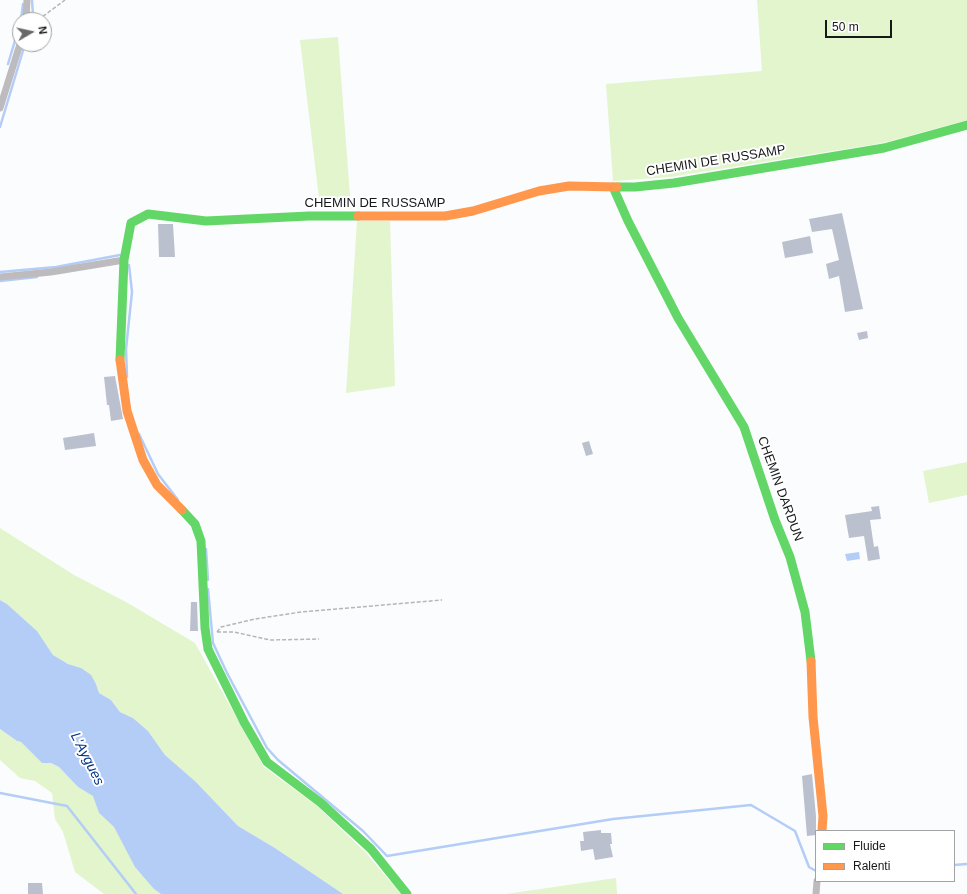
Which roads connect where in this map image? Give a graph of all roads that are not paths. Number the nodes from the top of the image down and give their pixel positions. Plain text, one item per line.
1 (26, 0) edge
2 (26, 12) edge
3 (18, 52) edge
4 (0, 108) edge
5 (967, 125) edge
6 (613, 187) junction
7 (124, 260) junction
8 (0, 277) edge
9 (822, 830) edge
10 (816, 882) edge
11 (407, 894) edge
12 (816, 894) edge

1 - 2 street
3 - 4 street
5 - 6 street, CHEMIN DE RUSSAMP
6 - 7 street, CHEMIN DE RUSSAMP
6 - 9 street, CHEMIN DARDUN
7 - 8 street
7 - 11 street
10 - 12 street

